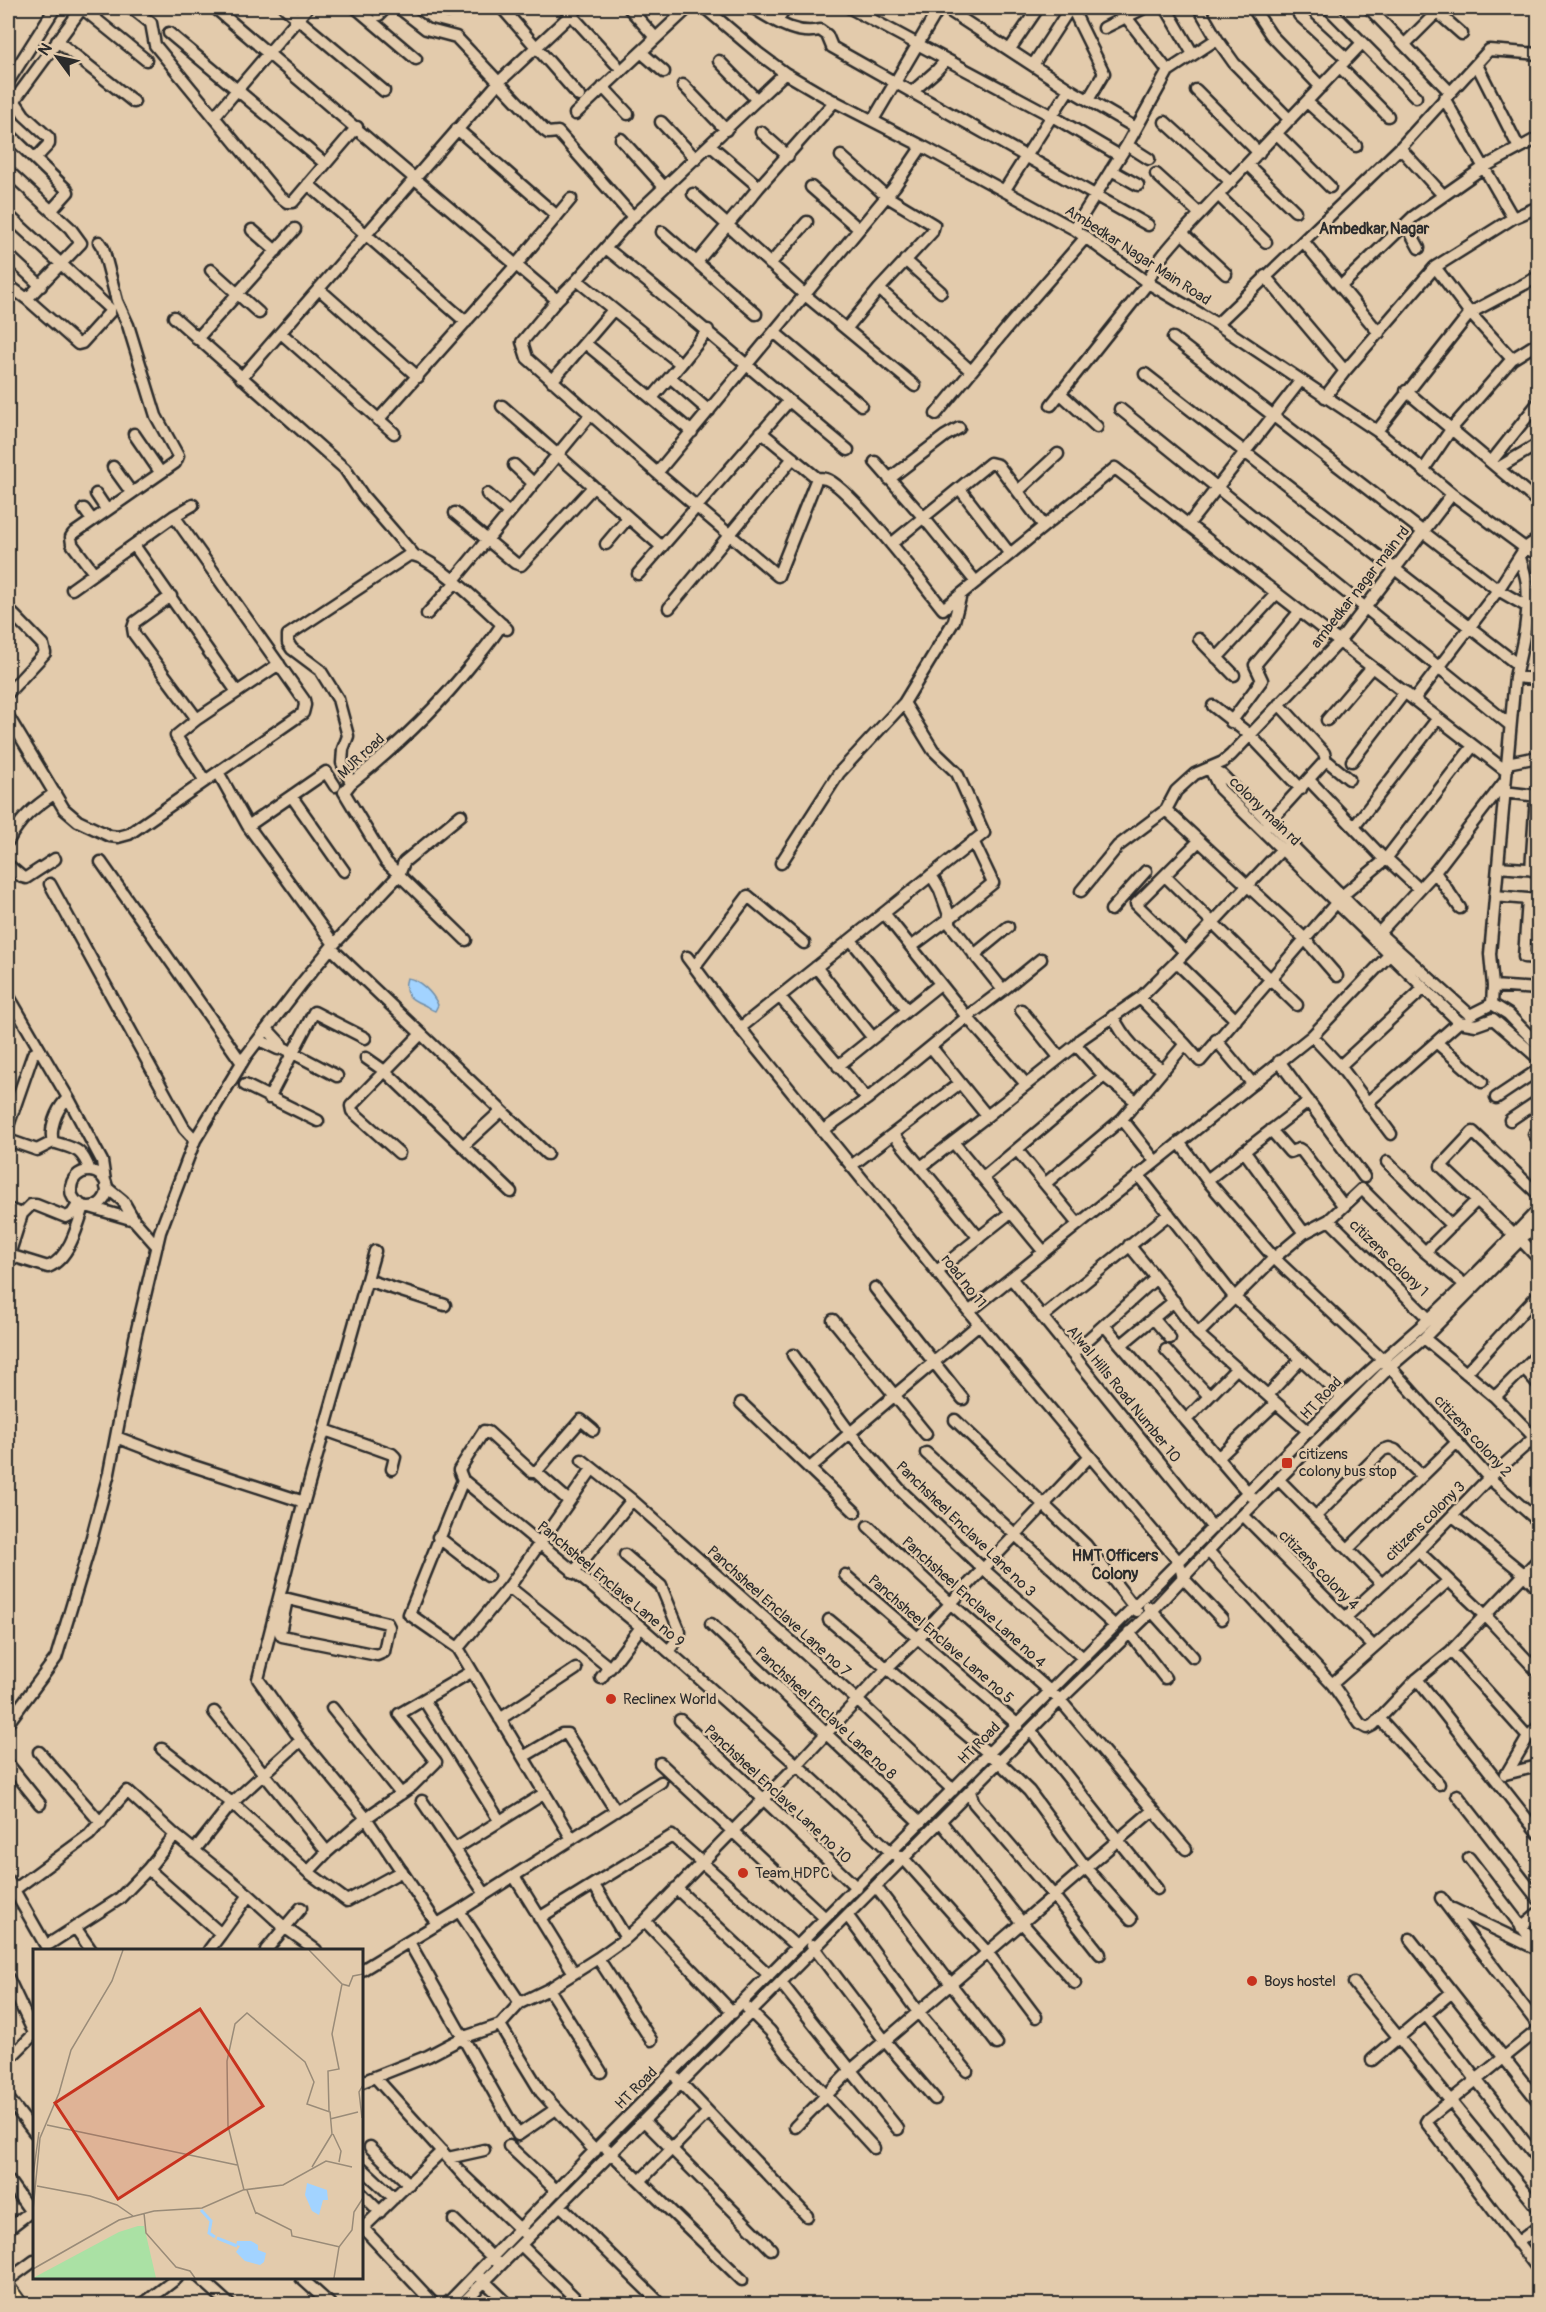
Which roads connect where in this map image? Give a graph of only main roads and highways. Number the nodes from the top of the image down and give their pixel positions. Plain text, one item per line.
1 (8, 2286) edge
2 (21, 2304) edge

1 - 2 main road

